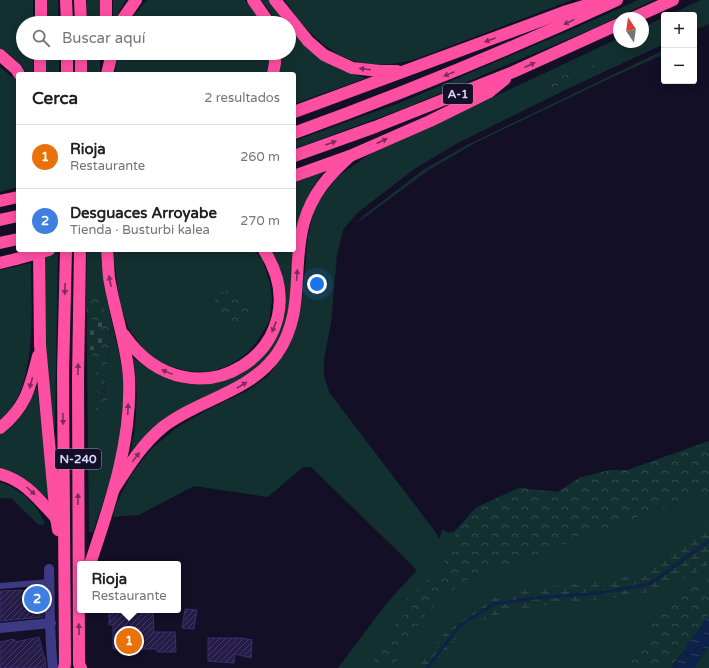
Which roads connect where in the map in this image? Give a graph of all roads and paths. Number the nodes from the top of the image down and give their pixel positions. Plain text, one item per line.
1 (41, 0) edge
2 (66, 0) edge
3 (80, 0) edge
4 (106, 0) edge
5 (136, 0) edge
6 (253, 0) edge
7 (275, 0) edge
8 (606, 0) edge
9 (617, 0) edge
10 (673, 0) edge
11 (646, 12) edge
12 (41, 16) edge
13 (67, 16) edge
14 (80, 16) edge
15 (106, 16) edge
16 (125, 16) edge
17 (265, 16) edge
18 (288, 16) edge
19 (296, 26) edge
20 (613, 27) edge
21 (0, 55) edge
22 (40, 60) edge
23 (67, 60) edge
24 (81, 60) edge
25 (106, 60) edge
26 (110, 60) edge
27 (275, 60) edge
28 (404, 71) junction
29 (18, 72) edge
30 (40, 72) edge
31 (67, 72) edge
32 (81, 72) edge
33 (107, 72) edge
34 (107, 72) edge
35 (273, 72) edge
36 (513, 72) junction
37 (296, 111) edge
38 (296, 132) edge
39 (296, 155) edge
40 (350, 156) junction
41 (296, 175) edge
42 (16, 197) edge
43 (0, 201) edge
44 (16, 216) edge
45 (0, 220) edge
46 (16, 239) edge
47 (0, 243) edge
48 (39, 252) edge
49 (42, 252) edge
50 (66, 252) edge
51 (80, 252) edge
52 (107, 252) edge
53 (265, 252) edge
54 (0, 263) edge
55 (122, 332) junction
56 (40, 345) junction
57 (0, 428) edge
58 (0, 474) edge
59 (114, 489) junction
60 (56, 518) junction
61 (63, 554) junction
62 (79, 561) edge
63 (91, 561) edge
64 (49, 569) dead end
65 (50, 582) junction
66 (0, 586) edge
67 (79, 613) edge
68 (51, 623) junction
69 (0, 628) edge
70 (53, 668) edge
71 (64, 668) edge
72 (81, 668) edge

1 - 12 highway
2 - 13 highway
3 - 14 highway
4 - 15 highway
5 - 16 highway
6 - 17 highway
18 -> 7 highway
8 -> 28 highway
9 -> 38 highway, A-1
10 - 11 highway
28 -> 19 highway
36 -> 20 highway, A-1
21 - 29 highway
22 - 30 highway
23 - 31 highway
24 - 32 highway
25 - 33 highway
26 - 34 highway
27 - 35 highway
28 - 37 highway
39 -> 36 highway, A-1
40 -> 36 highway
40 - 41 highway
59 -> 40 highway
42 - 43 highway
44 - 45 highway
46 - 47 highway
48 - 56 highway
49 - 54 highway, bridge
50 -> 61 highway, N-240
62 -> 51 highway, N-240
55 -> 52 highway
53 -> 55 highway
59 -> 55 highway
56 -> 57 highway
56 - 60 highway
58 -> 60 highway
59 - 63 highway
60 - 61 highway
61 - 71 highway, N-240
64 - 65 street
65 - 66 lane
65 - 68 street
72 -> 67 highway, N-240
68 - 69 street
68 - 70 street

